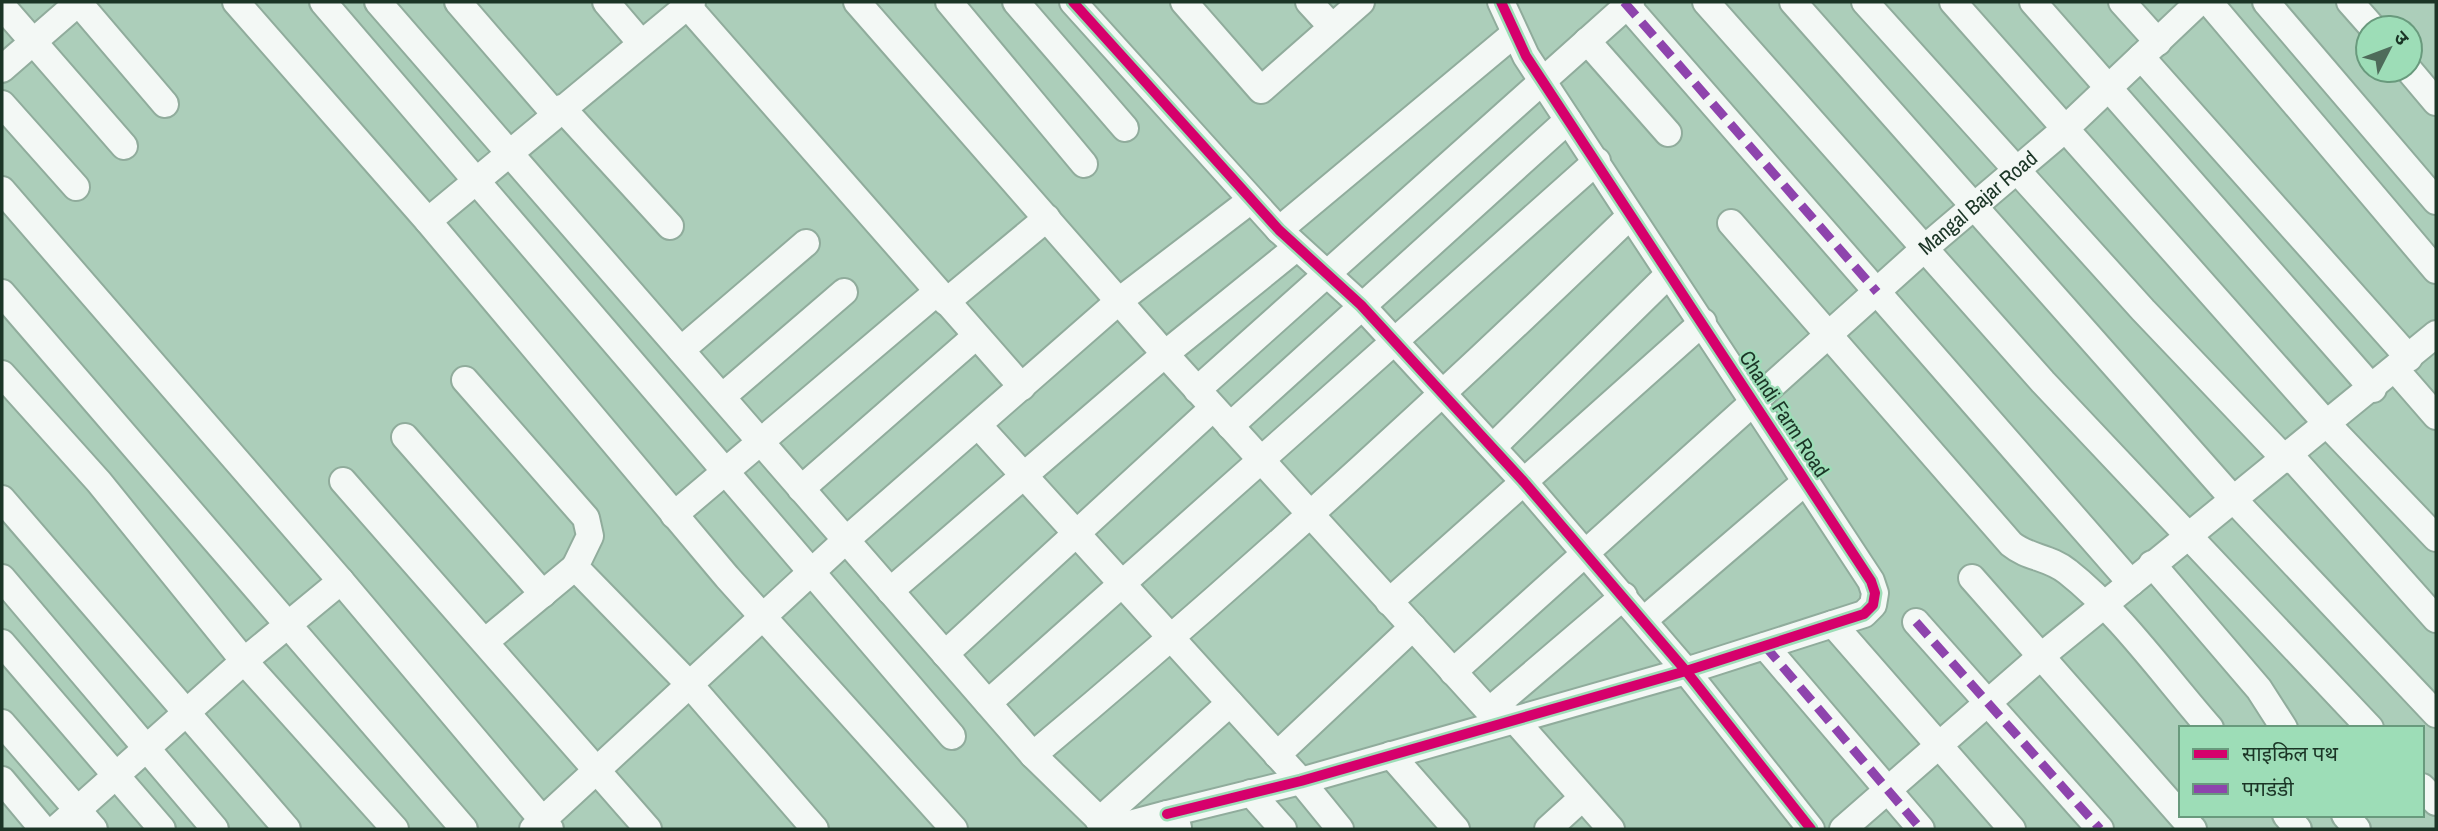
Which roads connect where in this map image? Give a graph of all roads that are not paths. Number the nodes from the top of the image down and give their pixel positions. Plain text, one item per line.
1 (79, 2) edge
2 (236, 2) edge
3 (323, 2) edge
4 (378, 2) edge
5 (458, 2) edge
6 (606, 2) edge
7 (857, 2) edge
8 (949, 2) edge
9 (1016, 2) edge
10 (1073, 2) edge
11 (1184, 2) edge
12 (1309, 2) edge
13 (1361, 2) edge
14 (1501, 2) edge
15 (1706, 2) edge
16 (1793, 2) edge
17 (1865, 2) edge
18 (1952, 2) edge
19 (2032, 2) edge
20 (2122, 2) edge
21 (2199, 2) edge
22 (2209, 2) edge
23 (2266, 2) edge
24 (688, 3) edge
25 (1628, 3) edge
26 (2, 6) edge
27 (1332, 27) junction
28 (1514, 34) junction
29 (1587, 41) junction
30 (33, 42) junction
31 (641, 43) junction
32 (2149, 50) junction
33 (2, 69) edge
34 (1541, 80) junction
35 (2421, 84) edge
36 (2109, 89) junction
37 (2436, 102) edge
38 (2, 104) edge
39 (165, 104) dead end
40 (559, 111) junction
41 (1568, 120) junction
42 (1125, 128) dead end
43 (2064, 129) junction
44 (1668, 133) dead end
45 (124, 146) dead end
46 (508, 152) junction
47 (1597, 161) junction
48 (1084, 164) dead end
49 (2016, 171) junction
50 (478, 180) junction
51 (76, 187) dead end
52 (2, 190) edge
53 (1251, 200) junction
54 (2436, 201) edge
55 (1973, 205) junction
56 (1630, 216) junction
57 (1047, 218) junction
58 (428, 221) junction
59 (1731, 223) dead end
60 (670, 226) dead end
61 (1288, 239) junction
62 (806, 243) dead end
63 (1925, 248) junction
64 (2436, 270) edge
65 (1325, 273) junction
66 (1669, 274) junction
67 (844, 292) dead end
68 (1877, 292) junction
69 (2, 293) edge
70 (941, 297) junction
71 (1119, 301) junction
72 (1361, 305) junction
73 (1703, 322) junction
74 (1829, 334) junction
75 (2436, 334) edge
76 (976, 336) junction
77 (1395, 342) junction
78 (681, 351) junction
79 (1165, 354) junction
80 (2402, 364) junction
81 (2, 374) edge
82 (465, 380) dead end
83 (1022, 387) junction
84 (2373, 389) junction
85 (1443, 396) junction
86 (722, 397) junction
87 (1753, 403) junction
88 (1213, 408) junction
89 (2436, 416) edge
90 (2327, 424) junction
91 (978, 425) junction
92 (405, 437) dead end
93 (760, 442) junction
94 (1493, 447) junction
95 (2285, 459) junction
96 (1262, 461) junction
97 (726, 470) junction
98 (1022, 476) junction
99 (343, 481) dead end
100 (1805, 481) junction
101 (1524, 482) junction
102 (801, 489) junction
103 (2, 499) edge
104 (2234, 500) junction
105 (1310, 513) junction
106 (674, 515) junction
107 (1076, 535) junction
108 (2186, 536) junction
109 (2436, 538) edge
110 (846, 540) junction
111 (1586, 551) junction
112 (2152, 564) junction
113 (575, 567) junction
114 (813, 571) junction
115 (2, 578) edge
116 (1972, 578) dead end
117 (341, 581) junction
118 (2131, 583) junction
119 (1123, 585) junction
120 (890, 591) junction
121 (543, 594) junction
122 (1624, 596) junction
123 (1389, 602) junction
124 (2104, 606) junction
125 (763, 617) junction
126 (2436, 619) edge
127 (1644, 620) junction
128 (1916, 622) dead end
129 (289, 624) junction
130 (1833, 624) junction
131 (1413, 627) junction
132 (1172, 639) junction
133 (486, 641) junction
134 (2, 643) edge
135 (1765, 646) junction
136 (945, 654) junction
137 (2039, 658) junction
138 (244, 661) junction
139 (1686, 671) junction
140 (1453, 672) junction
141 (690, 685) junction
142 (988, 703) junction
143 (1230, 703) junction
144 (1987, 704) junction
145 (186, 713) junction
146 (2436, 714) edge
147 (1500, 717) junction
148 (2, 723) edge
149 (2208, 726) edge
150 (2283, 726) edge
151 (2368, 726) edge
152 (952, 736) dead end
153 (1939, 748) junction
154 (146, 749) junction
155 (1033, 755) junction
156 (1278, 755) junction
157 (1391, 755) junction
158 (596, 769) junction
159 (117, 775) junction
160 (2, 780) edge
161 (1301, 781) junction
162 (2424, 789) edge
163 (1887, 791) junction
164 (1251, 793) junction
165 (1582, 798) junction
166 (2436, 802) edge
167 (2179, 813) edge
168 (86, 820) edge
169 (1174, 822) edge
170 (542, 827) edge
171 (1107, 827) edge
172 (43, 829) edge
173 (56, 829) edge
174 (162, 829) edge
175 (215, 829) edge
176 (287, 829) edge
177 (395, 829) edge
178 (464, 829) edge
179 (648, 829) edge
180 (815, 829) edge
181 (954, 829) edge
182 (1283, 829) edge
183 (1340, 829) edge
184 (1456, 829) edge
185 (1548, 829) edge
186 (1611, 829) edge
187 (1811, 829) edge
188 (1843, 829) edge
189 (1922, 829) edge
190 (2012, 829) edge
191 (2100, 829) edge

1 - 30 street
1 - 39 street
2 - 58 street
3 - 50 street
4 - 46 street
5 - 40 street
6 - 31 street
7 - 57 street
8 - 48 street
9 - 42 street
10 - 53 street
11 - 27 street
12 - 27 street
13 - 27 street
14 - 28 street, Chandi Farm Road
15 - 63 street
16 - 55 street
17 - 49 street
18 - 43 street
19 - 36 street
20 - 32 street
21 - 32 street, Mangal Bajar Road
22 - 64 street
23 - 54 street
24 - 31 street
24 - 70 street
25 - 29 street
25 - 68 street
26 - 30 street
28 - 34 street, Chandi Farm Road
28 - 61 street
29 - 34 street
29 - 44 street
30 - 33 street
30 - 45 street
31 - 40 street
32 - 36 street, Mangal Bajar Road
32 - 80 street
34 - 41 street, Chandi Farm Road
34 - 65 street
35 - 37 street
36 - 43 street, Mangal Bajar Road
36 - 84 street
38 - 51 street
40 - 46 street
40 - 60 street
41 - 47 street, Chandi Farm Road
41 - 72 street
43 - 49 street, Mangal Bajar Road
43 - 90 street
46 - 50 street
46 - 78 street
47 - 56 street, Chandi Farm Road
47 - 77 street
49 - 55 street, Mangal Bajar Road
49 - 95 street
50 - 58 street
50 - 97 street
52 - 117 street
53 - 61 street
53 - 71 street
55 - 63 street, Mangal Bajar Road
55 - 104 street
56 - 66 street, Chandi Farm Road
56 - 85 street
57 - 70 street
57 - 71 street
58 - 106 street
59 - 74 street
61 - 65 street
61 - 79 street
62 - 78 street
63 - 68 street, Mangal Bajar Road
63 - 108 street
65 - 72 street
65 - 88 street
66 - 73 street, Chandi Farm Road
66 - 94 street
67 - 86 street
68 - 74 street, Mangal Bajar Road
68 - 118 street
69 - 129 street
70 - 76 street
70 - 93 street
71 - 79 street
71 - 83 street
72 - 77 street
72 - 88 street
73 - 87 street, Chandi Farm Road
73 - 101 street
74 - 87 street, Mangal Bajar Road
74 - 124 street
75 - 80 street
76 - 83 street
76 - 102 street
77 - 85 street
77 - 96 street
78 - 86 street
79 - 88 street
79 - 98 street
80 - 84 street
80 - 89 street
81 - 138 street
82 - 113 street
83 - 91 street
84 - 90 street
85 - 94 street
85 - 105 street
86 - 93 street
87 - 100 street, Chandi Farm Road
87 - 111 street, Mangal Bajar Road
88 - 96 street
88 - 107 street
90 - 95 street
90 - 109 street
91 - 98 street
91 - 110 street
92 - 121 street
93 - 97 street
93 - 102 street
94 - 101 street
95 - 104 street
95 - 126 street
96 - 105 street
96 - 119 street
97 - 106 street
97 - 114 street
98 - 107 street
98 - 120 street
99 - 133 street
100 - 127 street
100 - 130 street, Chandi Farm Road
101 - 111 street
101 - 123 street
102 - 110 street
103 - 145 street
104 - 108 street
104 - 146 street
105 - 123 street
105 - 132 street
106 - 125 street
107 - 119 street
107 - 136 street
108 - 112 street
108 - 151 street
110 - 114 street
110 - 120 street
111 - 122 street
111 - 140 street, Mangal Bajar Road
112 - 118 street
112 - 150 street
113 - 121 street
113 - 141 street
114 - 125 street
114 - 152 street
115 - 154 street
116 - 137 street
117 - 129 street
117 - 170 street
118 - 124 street
119 - 132 street
119 - 142 street
120 - 136 street
121 - 133 street
122 - 127 street
122 - 147 street
123 - 131 street
124 - 137 street
124 - 149 street
125 - 141 street
125 - 181 street
127 - 139 street
128 - 144 street
129 - 138 street
129 - 178 street
130 - 135 street, Chandi Farm Road
130 - 153 street
131 - 140 street
131 - 156 street
132 - 143 street
132 - 155 street
133 - 158 street
134 - 159 street
135 - 139 street, Chandi Farm Road
135 - 163 street
136 - 142 street
137 - 144 street
137 - 167 street
138 - 145 street
138 - 177 street
139 - 147 street, Chandi Farm Road
139 - 187 street
140 - 147 street
141 - 158 street
141 - 180 street
142 - 155 street
143 - 156 street
143 - 171 street
144 - 153 street
144 - 191 street
145 - 154 street
145 - 176 street
147 - 157 street, Chandi Farm Road
147 - 165 street
148 - 168 street
153 - 163 street
153 - 190 street
154 - 159 street
154 - 175 street
155 - 171 street
156 - 161 street
157 - 161 street, Chandi Farm Road
157 - 184 street
158 - 170 street
158 - 179 street
159 - 168 street
159 - 174 street
160 - 172 street
161 - 164 street, Chandi Farm Road
161 - 183 street
162 - 166 street
163 - 188 street
163 - 189 street
164 - 169 street, Chandi Farm Road
164 - 182 street
165 - 185 street
165 - 186 street
168 - 173 street
169 - 171 street, Chandi Farm Road

